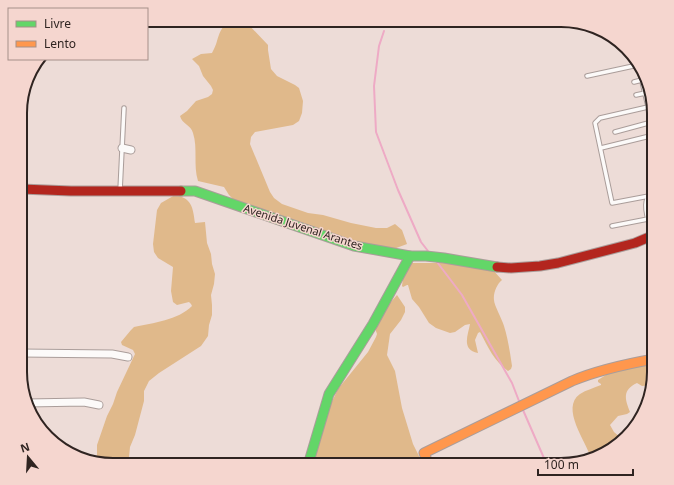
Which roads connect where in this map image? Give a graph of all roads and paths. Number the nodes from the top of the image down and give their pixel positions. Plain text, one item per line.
1 (632, 65) edge
2 (587, 76) dead end
3 (640, 80) edge
4 (634, 82) dead end
5 (645, 93) edge
6 (636, 95) dead end
7 (647, 107) edge
8 (124, 108) dead end
9 (647, 123) edge
10 (615, 132) dead end
11 (647, 137) edge
12 (122, 148) junction
13 (601, 148) junction
14 (131, 150) dead end
15 (27, 189) edge
16 (120, 190) junction
17 (647, 196) edge
18 (647, 199) edge
19 (647, 215) edge
20 (647, 219) edge
21 (612, 226) dead end
22 (647, 238) edge
23 (410, 256) junction
24 (27, 353) edge
25 (128, 357) dead end
26 (647, 360) edge
27 (33, 403) edge
28 (99, 405) dead end
29 (310, 458) edge
30 (426, 458) edge

1 - 2 lane
3 - 4 lane
5 - 6 lane
7 - 13 lane
8 - 12 lane
9 - 10 lane
11 - 13 lane
12 - 14 street
12 - 16 lane
13 - 17 lane
15 - 16 street, Avenida Juvenal Arantes
16 - 23 street, Avenida Juvenal Arantes
18 - 19 lane
20 - 21 lane
22 - 23 street, Avenida Juvenal Arantes
23 - 29 street
24 - 25 street
26 - 30 street
27 - 28 street

